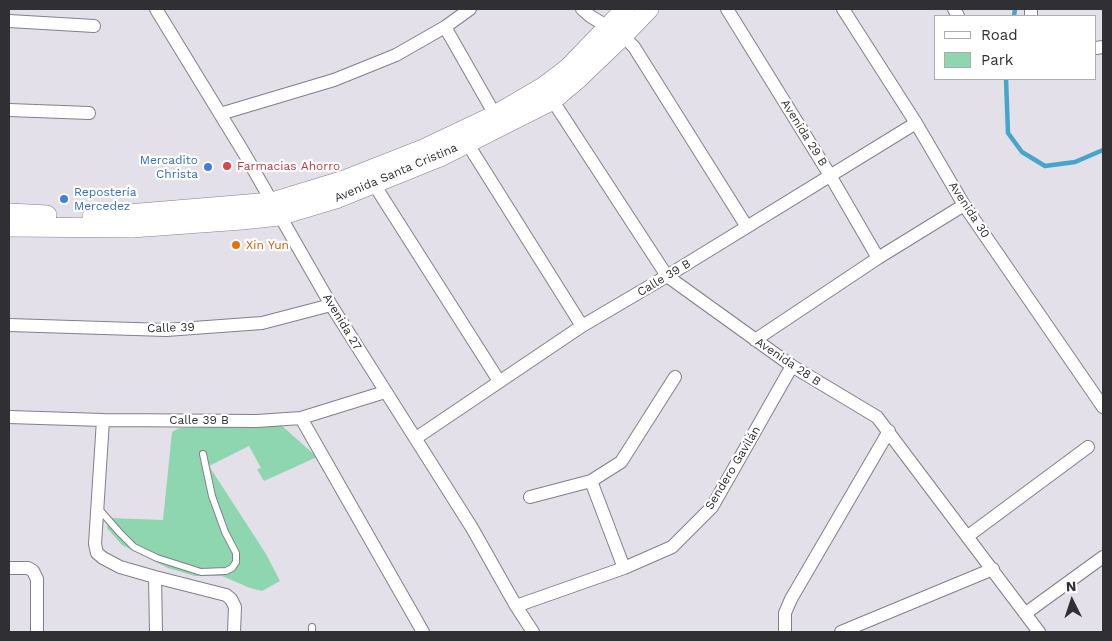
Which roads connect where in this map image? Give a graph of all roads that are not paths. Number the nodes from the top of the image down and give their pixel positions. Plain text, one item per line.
1 (156, 9) edge
2 (470, 9) edge
3 (582, 9) edge
4 (624, 9) edge
5 (649, 9) edge
6 (727, 9) edge
7 (843, 9) edge
8 (9, 21) edge
9 (94, 26) dead end
10 (445, 27) junction
11 (616, 32) junction
12 (548, 93) junction
13 (9, 110) edge
14 (89, 113) dead end
15 (220, 114) junction
16 (498, 120) junction
17 (916, 123) junction
18 (463, 138) junction
19 (831, 177) junction
20 (371, 178) junction
21 (964, 205) junction
22 (276, 209) junction
23 (9, 213) edge
24 (9, 227) edge
25 (747, 227) junction
26 (878, 258) junction
27 (667, 276) junction
28 (331, 305) junction
29 (9, 325) edge
30 (582, 326) junction
31 (755, 340) junction
32 (792, 366) junction
33 (675, 377) dead end
34 (499, 381) junction
35 (385, 392) junction
36 (1103, 407) edge
37 (9, 417) edge
38 (300, 418) junction
39 (103, 420) junction
40 (888, 431) junction
41 (416, 438) junction
42 (1088, 447) dead end
43 (203, 454) dead end
44 (590, 481) junction
45 (530, 497) dead end
46 (98, 507) junction
47 (968, 536) junction
48 (1103, 557) edge
49 (9, 568) edge
50 (624, 568) junction
51 (993, 569) junction
52 (155, 577) junction
53 (516, 606) junction
54 (1026, 613) junction
55 (37, 632) edge
56 (156, 632) edge
57 (234, 632) edge
58 (423, 632) edge
59 (533, 632) edge
60 (785, 632) edge
61 (841, 632) edge
62 (1040, 632) edge

1 - 15 street, Avenida 27
2 - 10 street
3 - 11 street
4 - 11 street, Avenida Santa Cristina
5 - 11 street, Avenida Santa Cristina
6 - 19 street, Avenida 29 B
7 - 17 street, Avenida 30
8 - 9 street
10 - 15 street
10 - 16 street
11 - 12 street, Avenida Santa Cristina
11 - 25 street
12 - 16 street, Avenida Santa Cristina
12 - 27 street, Avenida 28 B
13 - 14 street
15 - 22 street, Avenida 27
16 - 18 street, Avenida Santa Cristina
17 - 19 street, Calle 39 B
17 - 21 street, Avenida 30
18 - 20 street, Avenida Santa Cristina
18 - 30 street
19 - 25 street, Calle 39 B
19 - 26 street, Avenida 29 B
20 - 22 street, Avenida Santa Cristina
20 - 34 street
21 - 26 street
21 - 36 street, Avenida 30
22 - 23 street, Avenida Santa Cristina
22 - 24 street, Avenida Santa Cristina
22 - 28 street, Avenida 27
25 - 27 street, Calle 39 B
26 - 31 street
27 - 30 street, Calle 39 B
27 - 31 street, Avenida 28 B
28 - 29 street, Calle 39
28 - 35 street, Avenida 27
30 - 34 street, Calle 39 B
31 - 32 street, Avenida 28 B
32 - 40 street, Avenida 28 B
32 - 50 street, Sendero Gavilán
33 - 44 street
34 - 41 street, Calle 39 B
35 - 38 street, Calle 39 B
35 - 41 street, Avenida 27
37 - 39 street, Calle 39 B
38 - 39 street, Calle 39 B
38 - 58 street
39 - 46 street
40 - 47 street, Avenida 28 B
40 - 60 street
41 - 53 street, Avenida 27
42 - 47 street
43 - 46 lane
44 - 45 street
44 - 50 street
46 - 52 street
47 - 51 street, Avenida 28 B
48 - 54 street
49 - 55 street
50 - 53 street, Sendero Gavilán
51 - 54 street, Avenida 28 B
51 - 61 street
52 - 56 street
52 - 57 street
53 - 59 street, Avenida 27
54 - 62 street, Avenida 28 B

